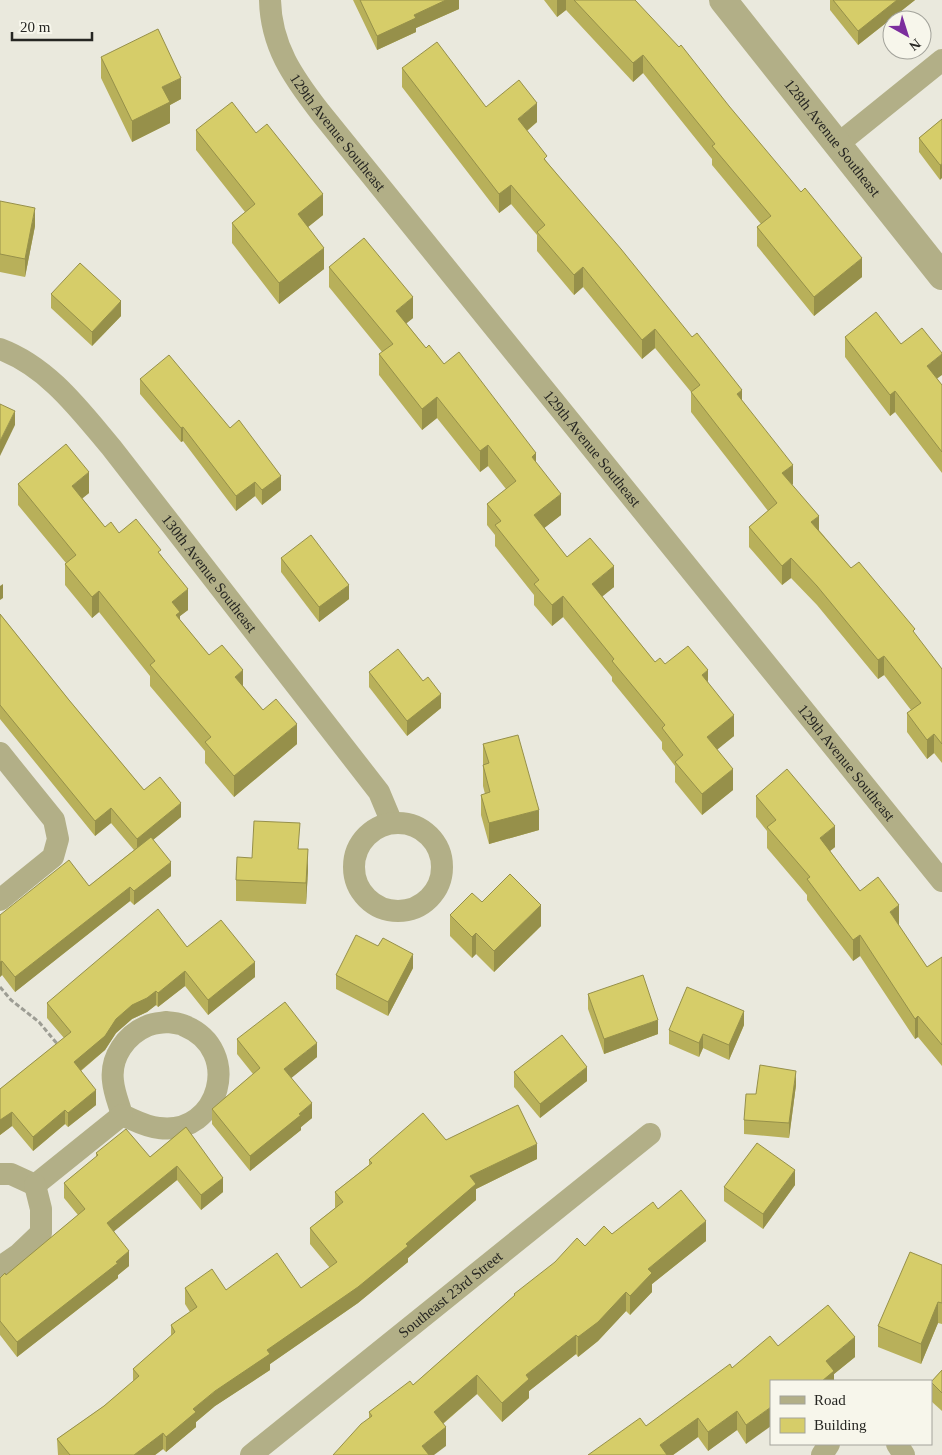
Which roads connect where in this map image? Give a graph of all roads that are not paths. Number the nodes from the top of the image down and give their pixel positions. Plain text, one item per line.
1 (270, 0) edge
2 (723, 0) edge
3 (942, 60) edge
4 (838, 144) junction
5 (942, 276) edge
6 (0, 349) edge
7 (0, 753) edge
8 (392, 823) dead end
9 (942, 881) edge
10 (0, 900) edge
11 (122, 1115) junction
12 (650, 1134) dead end
13 (0, 1174) edge
14 (35, 1185) junction
15 (0, 1267) edge
16 (251, 1455) edge

1 - 9 street, 129th Avenue Southeast
2 - 4 street, 128th Avenue Southeast
3 - 4 street
4 - 5 street, 128th Avenue Southeast
6 - 8 street, 130th Avenue Southeast
7 - 10 street
11 - 11 street
11 - 14 street
12 - 16 street, Southeast 23rd Street
13 - 14 street
14 - 15 street

